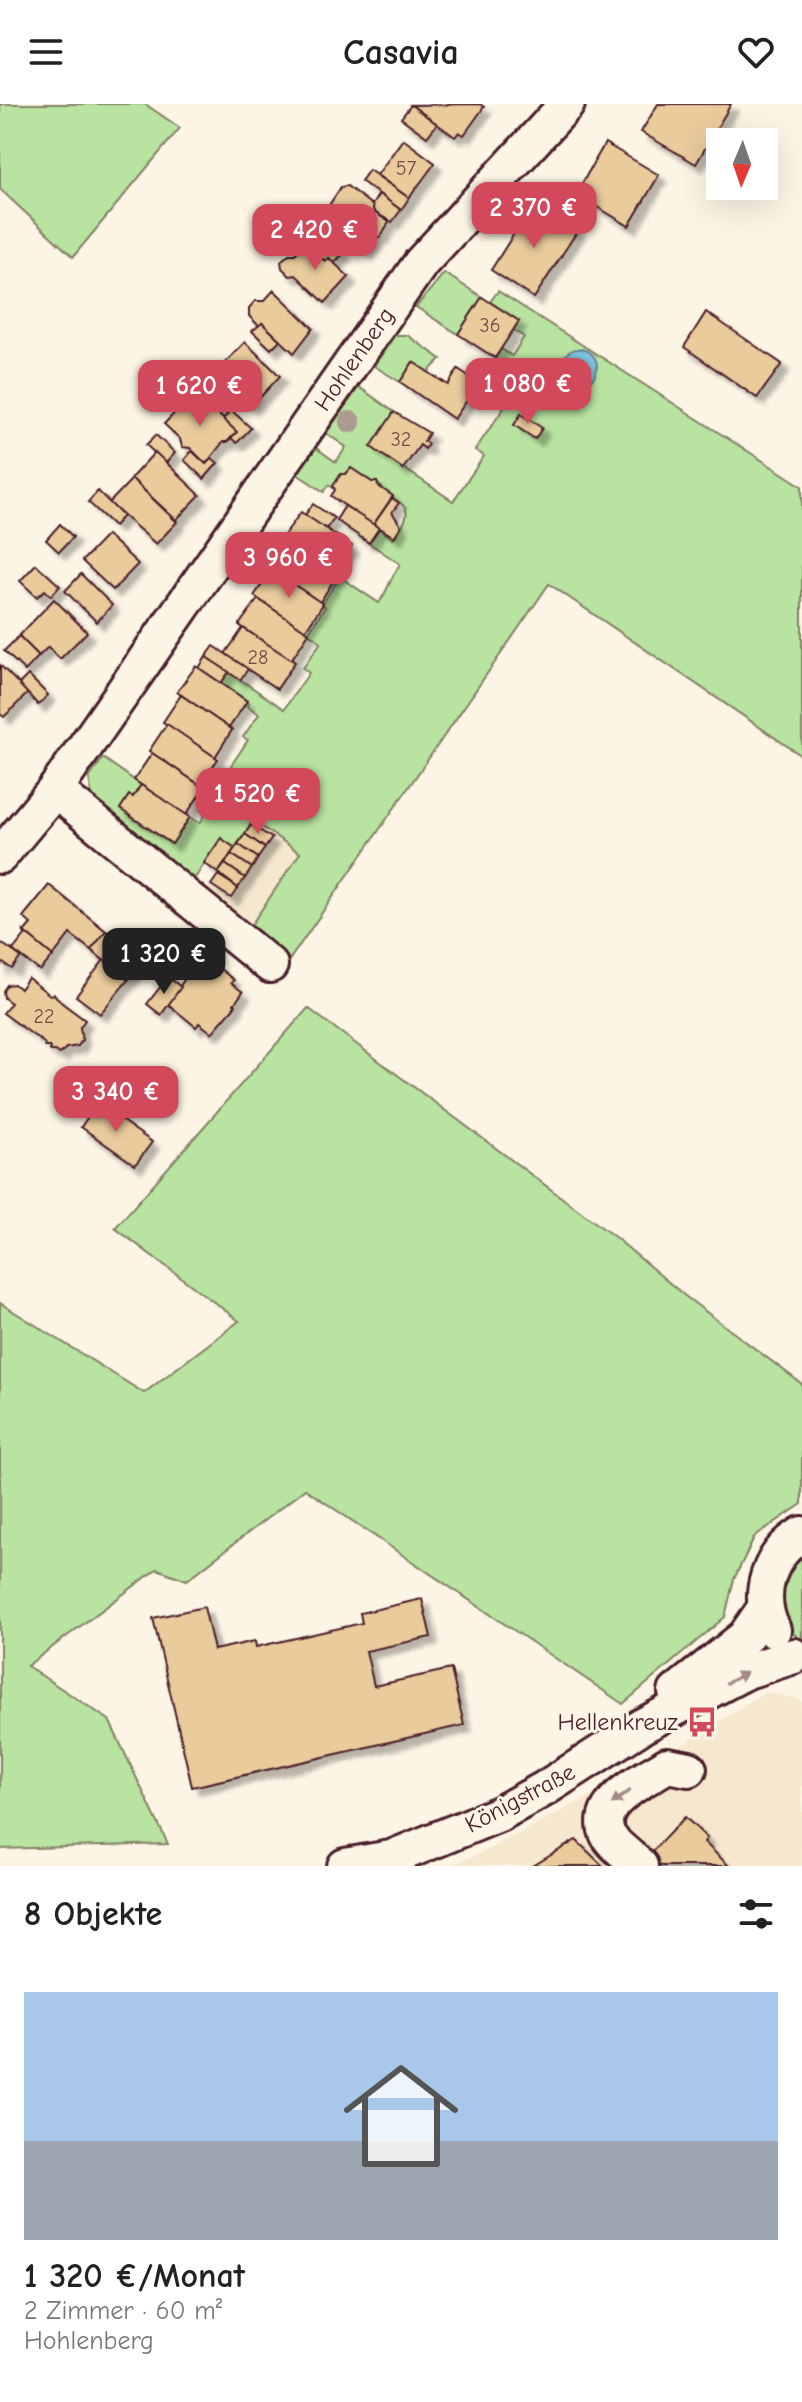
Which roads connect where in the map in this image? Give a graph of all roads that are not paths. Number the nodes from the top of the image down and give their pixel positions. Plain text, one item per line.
1 (567, 104) edge
2 (55, 790) junction
3 (0, 856) edge
4 (270, 965) dead end
5 (802, 1534) edge
6 (765, 1608) junction
7 (798, 1658) edge
8 (642, 1726) junction
9 (689, 1769) dead end
10 (345, 1866) edge
11 (640, 1866) edge

1 - 2 street, Hohlenberg
2 - 3 street, Hohlenberg
2 - 4 street
5 - 6 street, Königstraße
6 - 7 street, Königstraße
6 - 8 street, Königstraße
8 -> 7 street, Königstraße
8 - 10 street, Königstraße
9 -> 11 street

